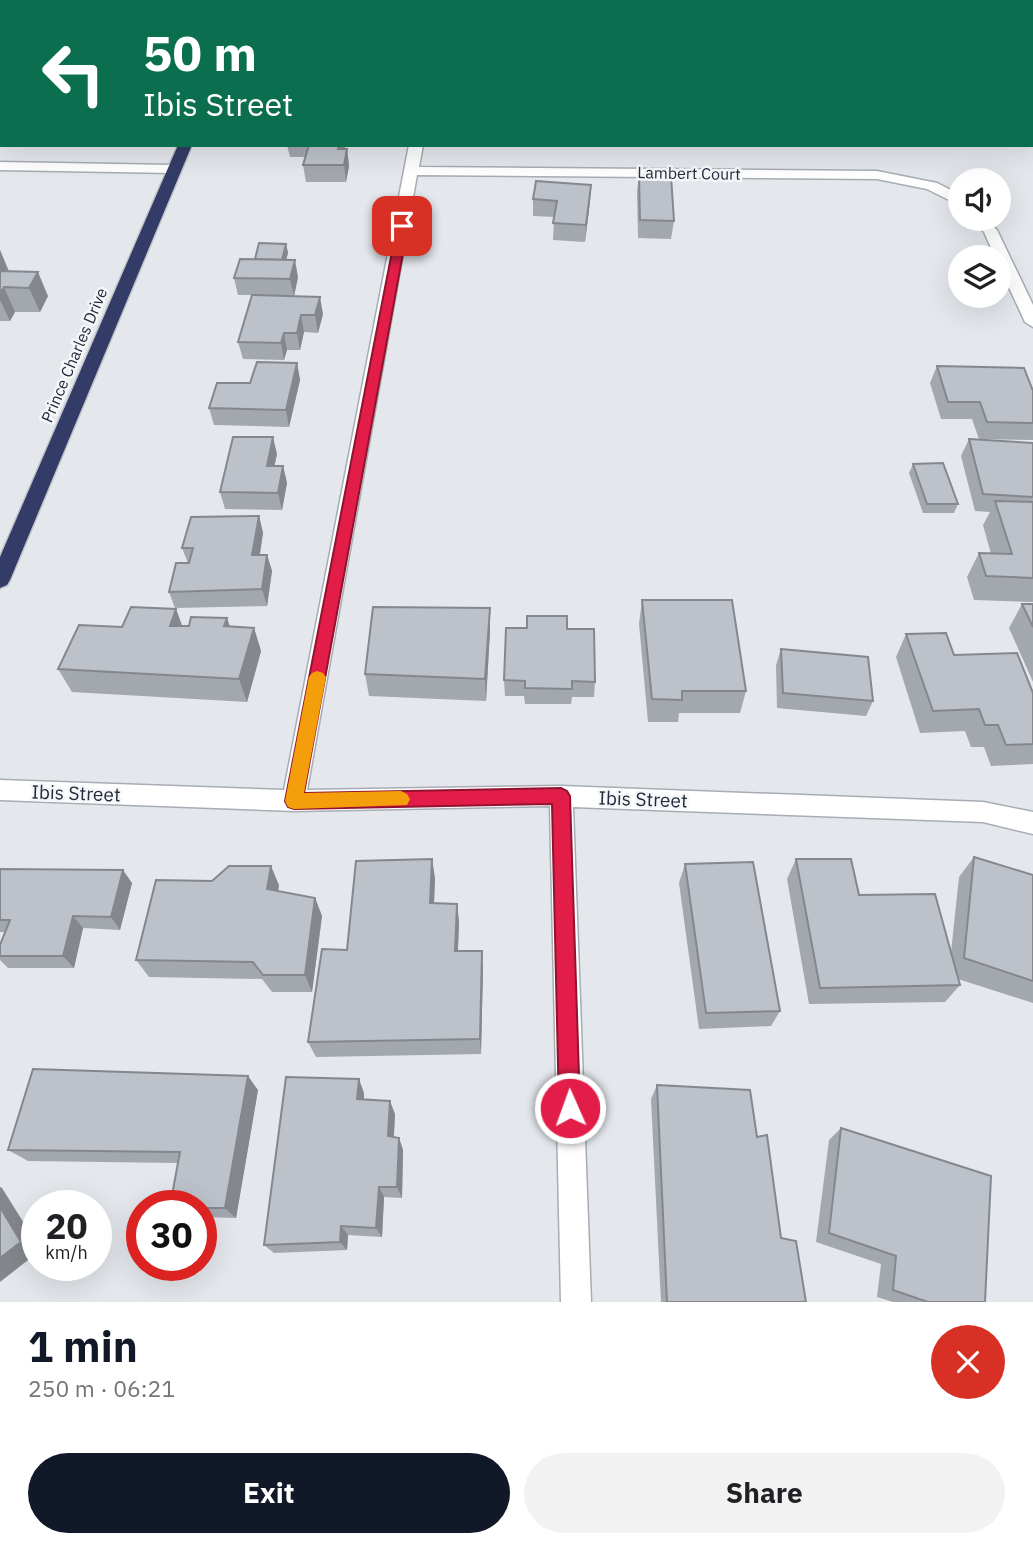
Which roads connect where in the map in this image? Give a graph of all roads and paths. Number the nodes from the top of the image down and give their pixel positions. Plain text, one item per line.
1 (184, 147) edge
2 (416, 147) edge
3 (0, 166) edge
4 (174, 169) junction
5 (412, 171) junction
6 (948, 193) edge
7 (990, 231) edge
8 (1033, 321) edge
9 (0, 580) edge
10 (0, 790) edge
11 (561, 796) junction
12 (294, 801) junction
13 (1033, 823) edge
14 (576, 1302) edge

1 - 4 highway, Prince Charles Drive
2 - 5 street
3 - 4 street
4 - 9 highway, Prince Charles Drive
5 - 6 street, Lambert Court
5 - 12 street
7 - 8 street
10 - 12 street, Ibis Street
11 - 12 street, Ibis Street
11 - 13 street, Ibis Street
11 - 14 street

